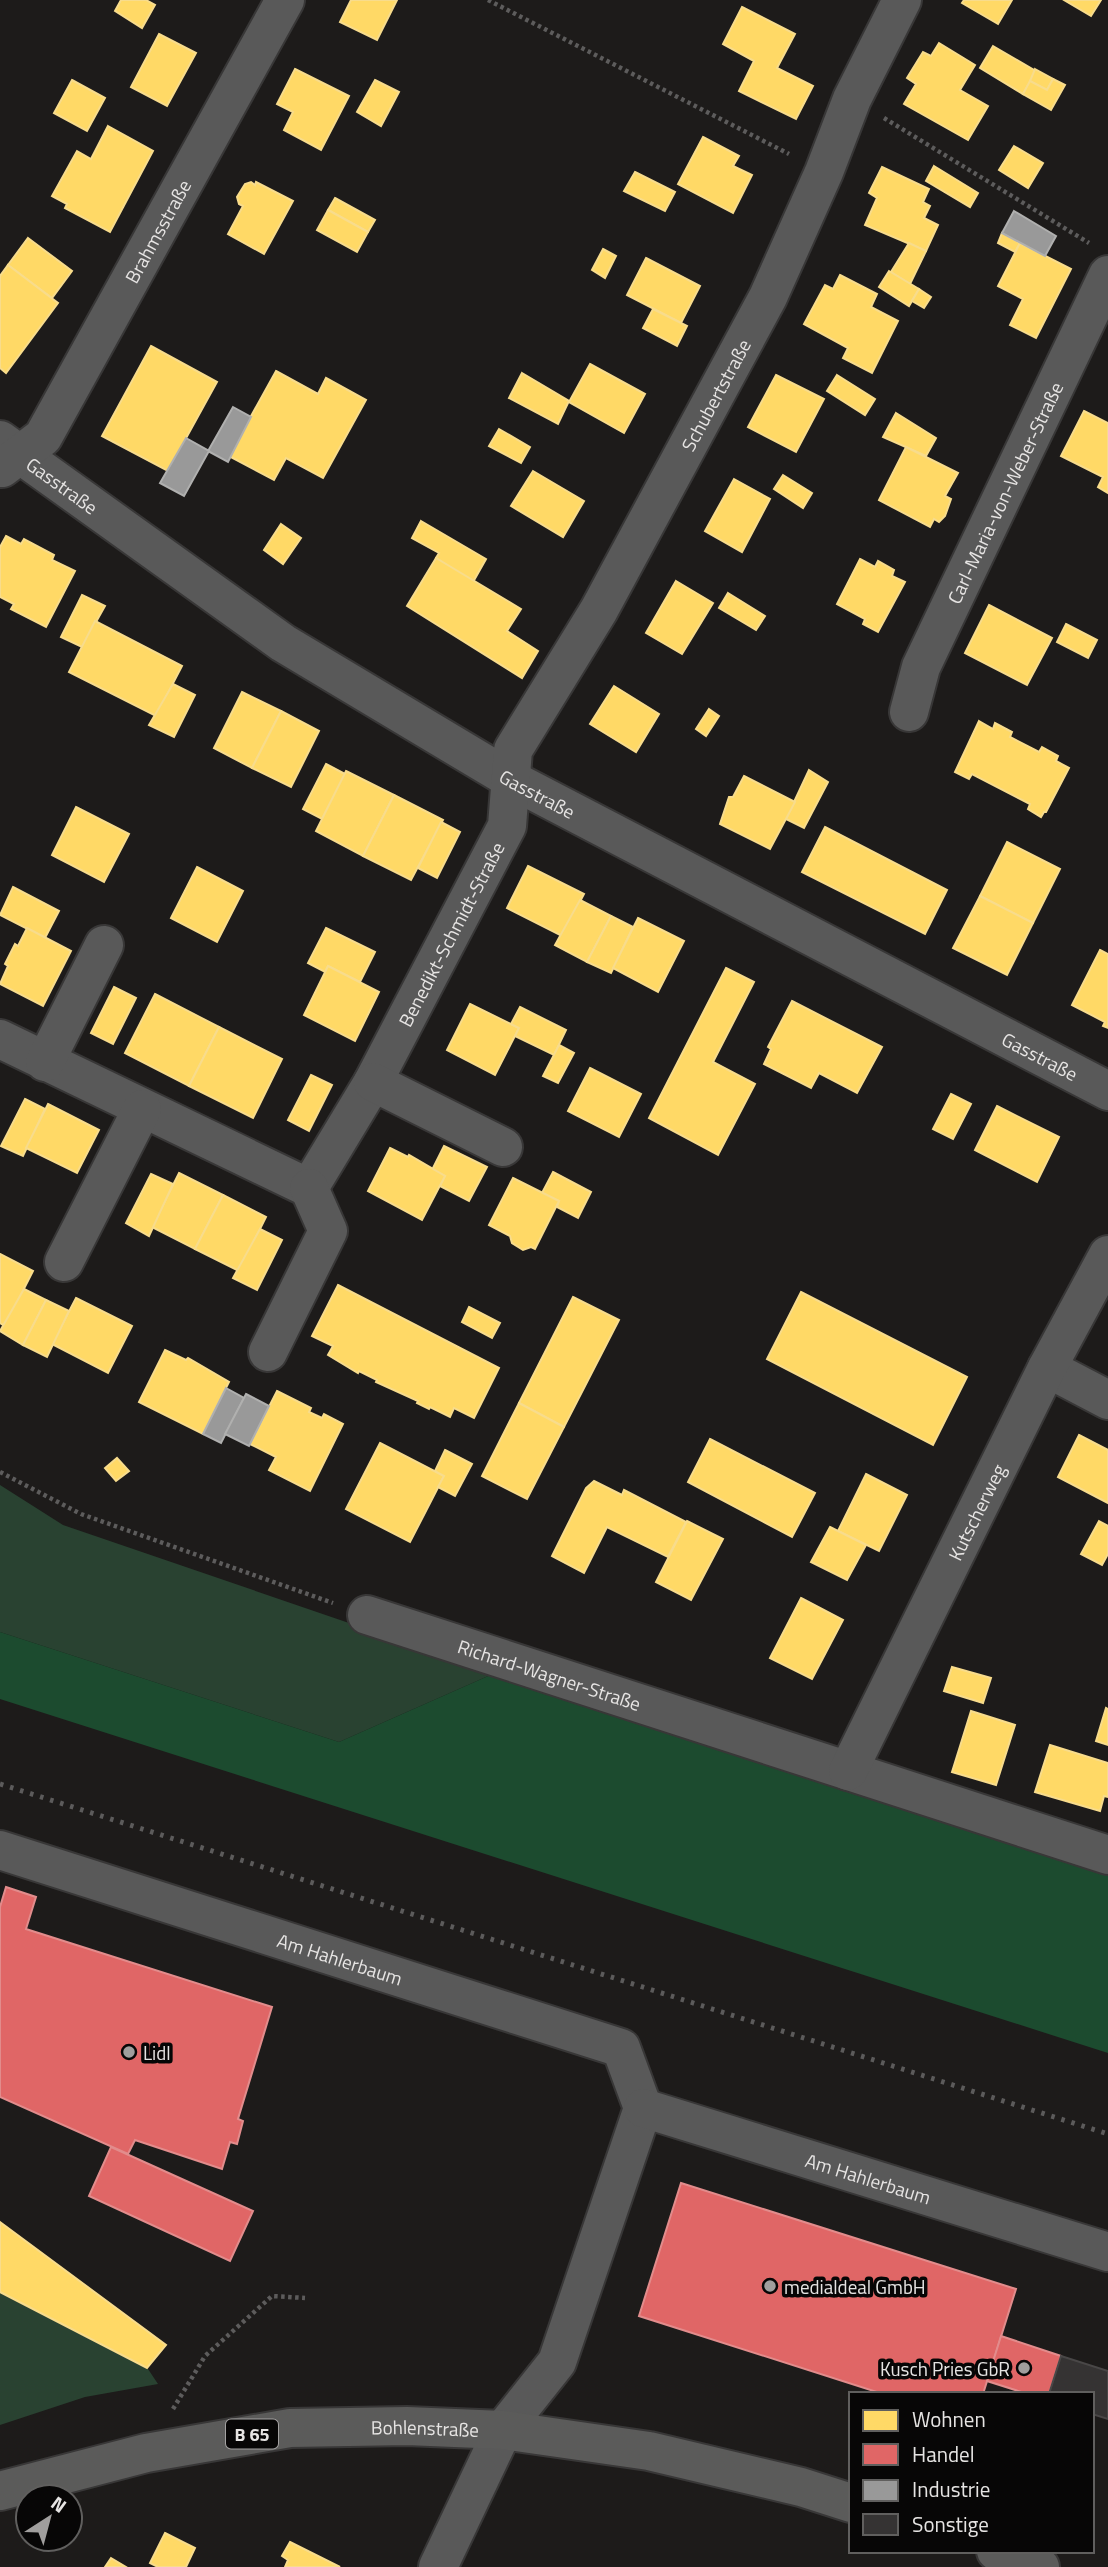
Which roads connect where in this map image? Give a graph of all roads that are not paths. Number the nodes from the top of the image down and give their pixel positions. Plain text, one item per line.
1 (285, 0) edge
2 (902, 0) edge
3 (1102, 261) edge
4 (7, 455) edge
5 (909, 712) dead end
6 (512, 780) junction
7 (104, 946) dead end
8 (0, 1039) edge
9 (45, 1062) junction
10 (373, 1082) junction
11 (1108, 1091) edge
12 (142, 1109) junction
13 (503, 1147) dead end
14 (309, 1188) junction
15 (1108, 1255) edge
16 (64, 1262) dead end
17 (268, 1352) dead end
18 (1047, 1368) junction
19 (1108, 1400) edge
20 (367, 1615) road end
21 (848, 1771) junction
22 (0, 1850) edge
23 (1108, 1855) edge
24 (643, 2108) junction
25 (1101, 2249) edge
26 (503, 2430) junction
27 (0, 2491) edge
28 (849, 2502) edge
29 (1002, 2553) edge
30 (438, 2567) edge
31 (1040, 2567) edge

1 - 4 street, Brahmsstraße
2 - 6 street, Schubertstraße
3 - 5 street, Carl-Maria-von-Weber-Straße
4 - 6 street, Gasstraße
6 - 10 street, Benedikt-Schmidt-Straße
6 - 11 street, Gasstraße
7 - 9 street
8 - 9 street
9 - 12 street
10 - 13 street
10 - 14 street, Benedikt-Schmidt-Straße
12 - 14 street
12 - 16 street
14 - 17 street
15 - 18 street, Kutscherweg
18 - 19 street
18 - 21 street, Kutscherweg
20 - 21 street, Richard-Wagner-Straße
21 - 23 street, Richard-Wagner-Straße
22 - 24 street, Am Hahlerbaum
24 - 25 street, Am Hahlerbaum
24 - 26 street
26 - 27 main road, Bohlenstraße / B 65
26 - 28 main road, Bohlenstraße / B 65
26 - 30 street
29 - 31 main road

